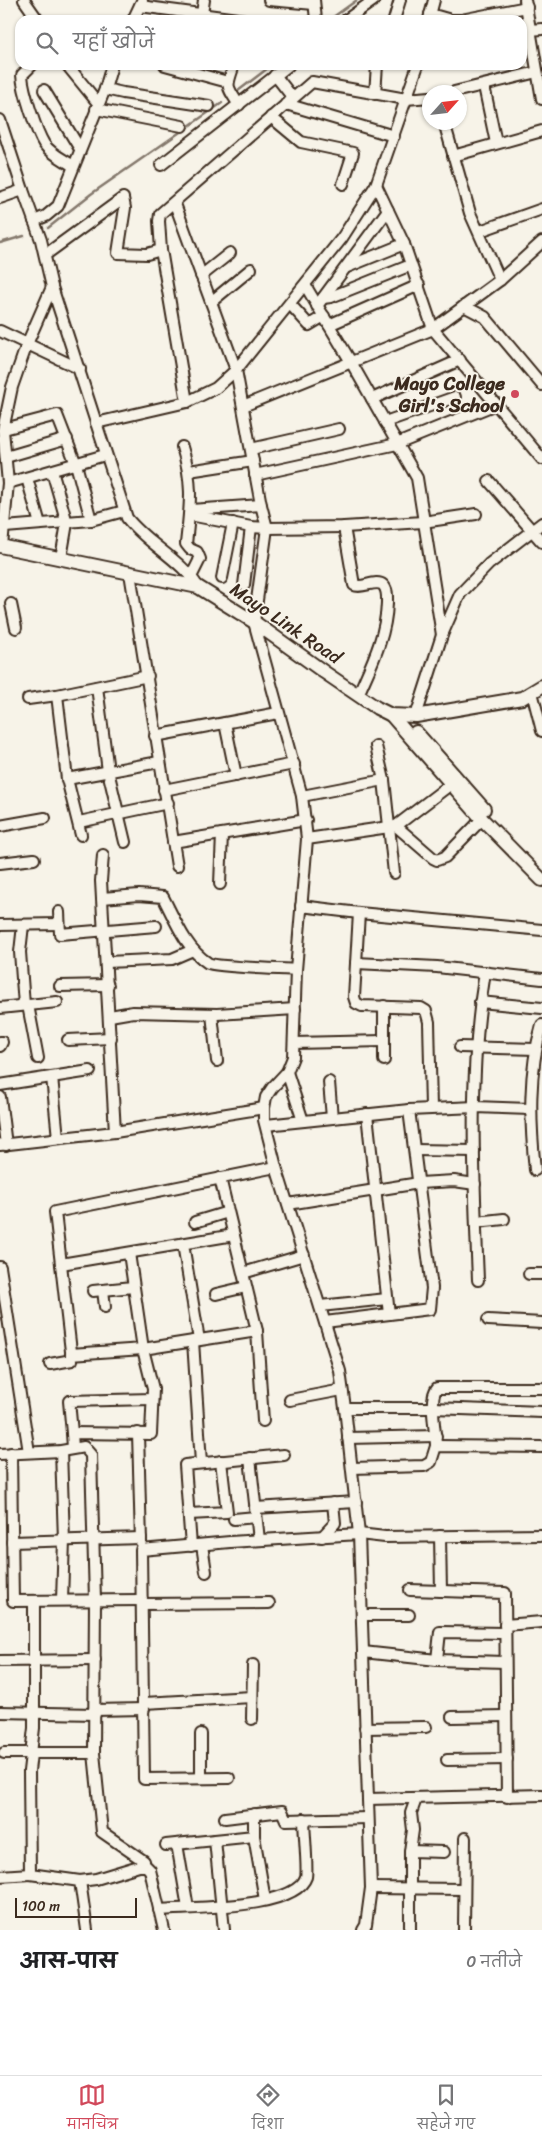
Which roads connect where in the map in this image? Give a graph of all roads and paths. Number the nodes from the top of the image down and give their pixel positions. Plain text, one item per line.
1 (24, 0) edge
2 (204, 0) edge
3 (269, 0) edge
4 (374, 0) edge
5 (400, 0) edge
6 (434, 0) edge
7 (314, 2) edge
8 (141, 3) edge
9 (526, 4) edge
10 (202, 14) junction
11 (34, 15) edge
12 (135, 15) edge
13 (209, 15) edge
14 (315, 15) edge
15 (353, 15) edge
16 (396, 15) edge
17 (430, 15) edge
18 (482, 15) edge
19 (542, 29) edge
20 (530, 30) junction
21 (527, 44) edge
22 (539, 61) edge
23 (27, 70) edge
24 (71, 70) edge
25 (111, 70) edge
26 (180, 70) edge
27 (233, 70) edge
28 (282, 70) edge
29 (377, 70) edge
30 (416, 70) edge
31 (537, 72) junction
32 (276, 75) junction
33 (228, 86) junction
34 (484, 86) junction
35 (105, 89) junction
36 (467, 89) edge
37 (44, 90) dead end
38 (375, 94) junction
39 (422, 98) edge
40 (406, 99) junction
41 (542, 99) edge
42 (289, 101) junction
43 (237, 103) junction
44 (97, 106) junction
45 (209, 106) dead end
46 (271, 117) junction
47 (0, 120) edge
48 (182, 126) dead end
49 (446, 130) edge
50 (542, 131) edge
51 (394, 136) junction
52 (496, 144) junction
53 (80, 148) junction
54 (453, 156) junction
55 (161, 164) dead end
56 (73, 166) junction
57 (343, 184) dead end
58 (376, 185) junction
59 (23, 190) junction
60 (0, 198) edge
61 (175, 204) junction
62 (542, 209) edge
63 (388, 210) junction
64 (35, 222) junction
65 (480, 231) junction
66 (542, 242) edge
67 (404, 244) junction
68 (161, 250) junction
69 (230, 253) dead end
70 (45, 255) junction
71 (411, 265) junction
72 (346, 267) junction
73 (251, 268) dead end
74 (201, 276) junction
75 (500, 280) junction
76 (305, 285) junction
77 (419, 285) junction
78 (52, 287) junction
79 (211, 302) junction
80 (320, 302) junction
81 (290, 304) junction
82 (464, 306) junction
83 (326, 320) junction
84 (433, 329) junction
85 (0, 331) edge
86 (27, 344) junction
87 (460, 360) junction
88 (351, 362) junction
89 (80, 369) junction
90 (236, 370) junction
91 (542, 385) edge
92 (455, 397) dead end
93 (372, 399) junction
94 (188, 402) junction
95 (496, 404) junction
96 (243, 406) junction
97 (385, 422) junction
98 (96, 423) junction
99 (4, 429) junction
100 (339, 429) dead end
101 (66, 440) junction
102 (398, 444) junction
103 (182, 447) dead end
104 (250, 449) junction
105 (105, 455) junction
106 (6, 457) junction
107 (542, 459) edge
108 (253, 461) junction
109 (76, 464) junction
110 (52, 471) junction
111 (190, 471) junction
112 (255, 475) junction
113 (27, 478) junction
114 (489, 481) dead end
115 (8, 483) junction
116 (260, 505) junction
117 (124, 511) junction
118 (190, 512) junction
119 (476, 514) dead end
120 (91, 520) junction
121 (423, 522) junction
122 (67, 523) junction
123 (233, 523) junction
124 (542, 523) edge
125 (40, 524) junction
126 (5, 527) junction
127 (344, 527) junction
128 (251, 528) junction
129 (267, 528) junction
130 (532, 530) junction
131 (542, 542) edge
132 (1, 546) edge
133 (61, 558) junction
134 (130, 573) junction
135 (196, 574) junction
136 (222, 578) dead end
137 (244, 585) dead end
138 (0, 606) edge
139 (254, 622) junction
140 (16, 628) dead end
141 (442, 635) junction
142 (148, 676) junction
143 (97, 687) junction
144 (537, 689) edge
145 (57, 695) junction
146 (358, 695) junction
147 (28, 699) dead end
148 (278, 713) junction
149 (396, 715) junction
150 (416, 716) junction
151 (224, 723) junction
152 (542, 731) edge
153 (155, 736) junction
154 (376, 746) dead end
155 (159, 762) junction
156 (294, 764) junction
157 (108, 771) junction
158 (236, 776) junction
159 (67, 779) junction
160 (384, 780) junction
161 (451, 784) junction
162 (164, 790) junction
163 (302, 796) junction
164 (168, 803) junction
165 (119, 813) junction
166 (45, 818) dead end
167 (482, 819) junction
168 (306, 820) junction
169 (79, 822) junction
170 (0, 826) edge
171 (392, 827) junction
172 (222, 834) junction
173 (81, 835) dead end
174 (307, 839) junction
175 (125, 842) dead end
176 (173, 842) junction
177 (103, 854) dead end
178 (34, 860) dead end
179 (0, 862) edge
180 (177, 866) dead end
181 (542, 869) edge
182 (394, 873) dead end
183 (542, 880) edge
184 (220, 884) dead end
185 (102, 898) junction
186 (301, 906) junction
187 (59, 912) dead end
188 (359, 913) junction
189 (59, 924) junction
190 (0, 925) edge
191 (23, 925) junction
192 (156, 926) dead end
193 (104, 930) junction
194 (542, 930) edge
195 (193, 950) junction
196 (107, 962) junction
197 (356, 963) junction
198 (296, 970) junction
199 (485, 972) junction
200 (542, 979) edge
201 (108, 985) junction
202 (60, 986) dead end
203 (57, 1002) dead end
204 (480, 1002) junction
205 (26, 1005) junction
206 (384, 1006) junction
207 (0, 1008) edge
208 (542, 1008) edge
209 (295, 1009) junction
210 (212, 1014) junction
211 (110, 1016) junction
212 (542, 1025) edge
213 (111, 1038) junction
214 (68, 1040) dead end
215 (383, 1041) junction
216 (0, 1042) edge
217 (294, 1043) junction
218 (0, 1046) edge
219 (460, 1047) dead end
220 (477, 1048) junction
221 (535, 1049) junction
222 (38, 1058) dead end
223 (384, 1060) dead end
224 (217, 1062) dead end
225 (90, 1071) dead end
226 (287, 1072) junction
227 (52, 1077) junction
228 (329, 1082) dead end
229 (0, 1085) edge
230 (0, 1097) edge
231 (475, 1107) junction
232 (264, 1108) junction
233 (431, 1108) junction
234 (530, 1108) junction
235 (409, 1110) junction
236 (367, 1114) junction
237 (332, 1118) junction
238 (303, 1121) junction
239 (266, 1124) junction
240 (115, 1132) junction
241 (58, 1138) junction
242 (3, 1145) edge
243 (414, 1150) junction
244 (474, 1150) junction
245 (276, 1167) junction
246 (534, 1170) dead end
247 (220, 1178) junction
248 (419, 1183) junction
249 (475, 1184) junction
250 (374, 1190) junction
251 (288, 1204) junction
252 (228, 1212) junction
253 (504, 1219) dead end
254 (195, 1222) dead end
255 (476, 1222) junction
256 (234, 1236) junction
257 (183, 1244) junction
258 (129, 1253) junction
259 (304, 1255) junction
260 (61, 1264) junction
261 (0, 1267) edge
262 (243, 1274) junction
263 (529, 1274) dead end
264 (542, 1274) edge
265 (478, 1280) dead end
266 (133, 1286) junction
267 (246, 1287) junction
268 (216, 1294) dead end
269 (387, 1299) junction
270 (320, 1306) junction
271 (105, 1307) dead end
272 (389, 1314) junction
273 (488, 1320) dead end
274 (325, 1322) junction
275 (542, 1323) edge
276 (256, 1331) junction
277 (5, 1335) edge
278 (196, 1340) junction
279 (143, 1349) junction
280 (72, 1354) junction
281 (50, 1364) dead end
282 (542, 1388) edge
283 (342, 1390) junction
284 (152, 1399) junction
285 (290, 1400) dead end
286 (345, 1408) junction
287 (433, 1408) junction
288 (542, 1412) edge
289 (263, 1421) dead end
290 (72, 1433) junction
291 (138, 1433) junction
292 (348, 1438) junction
293 (436, 1441) junction
294 (542, 1447) edge
295 (73, 1448) junction
296 (61, 1451) junction
297 (29, 1452) junction
298 (11, 1453) junction
299 (0, 1454) edge
300 (284, 1455) dead end
301 (250, 1458) junction
302 (221, 1461) junction
303 (201, 1463) junction
304 (352, 1468) junction
305 (356, 1502) junction
306 (333, 1503) junction
307 (256, 1512) junction
308 (189, 1514) junction
309 (234, 1519) dead end
310 (359, 1534) junction
311 (542, 1534) edge
312 (440, 1536) junction
313 (322, 1537) junction
314 (141, 1538) junction
315 (93, 1539) junction
316 (64, 1540) junction
317 (259, 1540) junction
318 (12, 1542) junction
319 (202, 1545) junction
320 (191, 1546) junction
321 (142, 1550) junction
322 (206, 1572) dead end
323 (410, 1590) dead end
324 (441, 1591) junction
325 (34, 1600) junction
326 (62, 1600) junction
327 (95, 1600) junction
328 (142, 1602) junction
329 (269, 1603) dead end
330 (362, 1615) junction
331 (409, 1616) dead end
332 (542, 1622) edge
333 (505, 1629) junction
334 (363, 1652) junction
335 (95, 1660) junction
336 (437, 1660) junction
337 (32, 1661) junction
338 (0, 1662) edge
339 (505, 1662) junction
340 (253, 1665) dead end
341 (252, 1697) junction
342 (144, 1706) junction
343 (0, 1712) edge
344 (34, 1712) junction
345 (94, 1712) junction
346 (505, 1716) junction
347 (452, 1717) dead end
348 (252, 1719) dead end
349 (426, 1727) dead end
350 (365, 1728) junction
351 (202, 1734) dead end
352 (31, 1752) junction
353 (4, 1753) dead end
354 (94, 1753) junction
355 (447, 1760) dead end
356 (507, 1760) junction
357 (201, 1778) junction
358 (229, 1778) dead end
359 (542, 1795) edge
360 (507, 1797) junction
361 (416, 1799) junction
362 (368, 1800) junction
363 (254, 1814) junction
364 (225, 1818) dead end
365 (368, 1818) junction
366 (304, 1820) junction
367 (254, 1836) junction
368 (464, 1838) dead end
369 (216, 1840) junction
370 (178, 1844) junction
371 (166, 1845) dead end
372 (410, 1851) junction
373 (444, 1852) dead end
374 (144, 1861) dead end
375 (30, 1874) junction
376 (0, 1876) edge
377 (80, 1881) junction
378 (371, 1888) junction
379 (409, 1888) junction
380 (463, 1889) junction
381 (265, 1900) junction
382 (188, 1908) junction
383 (220, 1908) junction
384 (159, 1910) junction
385 (87, 1930) edge
386 (164, 1930) edge
387 (224, 1930) edge
388 (363, 1930) edge
389 (410, 1930) edge
390 (464, 1930) edge

1 - 11 street
2 - 10 street
3 - 7 street
4 - 15 street
5 - 16 street
6 - 17 street
7 - 14 street
8 - 10 street
8 - 12 street
9 - 18 street
9 - 20 street
10 - 13 street
19 - 20 street
20 - 21 street
21 - 22 street
22 - 31 street
23 - 56 street
24 - 44 street
25 - 35 street
26 - 33 street
27 - 33 street
28 - 32 street
29 - 38 street
30 - 40 street
31 - 34 street
31 - 41 street
32 - 42 street
32 - 43 street
33 - 43 street
34 - 36 street
34 - 52 street
35 - 44 street
35 - 45 street
37 - 53 street
38 - 40 street
38 - 42 street
39 - 40 street
40 - 51 street
42 - 46 street
42 - 51 street
43 - 55 street
44 - 48 street
44 - 53 street
46 - 57 street
46 - 61 street
47 - 59 street
49 - 54 street
50 - 52 street
51 - 58 street
52 - 54 street
53 - 56 street
54 - 65 street
56 - 64 street
58 - 63 street
58 - 76 street
59 - 60 street
59 - 64 street
61 - 68 street
61 - 74 street
62 - 65 street
63 - 67 street
63 - 72 street
64 - 70 street
65 - 75 street
66 - 75 street
67 - 71 street
67 - 72 street
68 - 70 street
68 - 94 street
69 - 74 street
70 - 78 street
71 - 77 street
71 - 80 street
72 - 80 street
73 - 79 street
74 - 79 street
75 - 82 street
76 - 80 street
76 - 81 street
77 - 83 street
77 - 84 street
78 - 86 street
78 - 89 street
79 - 90 street
80 - 83 street
81 - 83 street
81 - 90 street
82 - 84 street
82 - 91 street
83 - 88 street
84 - 87 street
84 - 88 street
85 - 86 street
86 - 89 street
86 - 99 street
87 - 93 street
87 - 95 street
88 - 93 street
88 - 96 street
89 - 98 street
90 - 94 street
90 - 96 street
92 - 97 street
93 - 97 street
94 - 98 street
95 - 102 street
95 - 107 street
96 - 104 street
97 - 102 street
98 - 105 street
99 - 101 street
99 - 106 street
100 - 104 street
101 - 106 street
101 - 109 street
102 - 112 street
102 - 121 street
103 - 111 street
104 - 108 street
105 - 109 street
105 - 117 street
106 - 115 street
108 - 111 street
108 - 112 street
109 - 110 street
109 - 120 street
110 - 113 street
110 - 122 street
111 - 118 street
112 - 116 street
113 - 115 street
113 - 125 street
114 - 130 street
115 - 126 street
116 - 118 street
116 - 129 street
117 - 120 street
117 - 135 street
118 - 123 street
118 - 135 street
119 - 121 street
120 - 122 street
121 - 127 street
121 - 141 street
122 - 125 street
122 - 133 street
123 - 128 street
123 - 136 street
124 - 130 street
125 - 126 street
126 - 132 street
127 - 129 street
127 - 146 street
128 - 129 street
128 - 137 street
129 - 139 street
130 - 131 street
130 - 141 street
132 - 133 street, Mayo Link Road
133 - 134 street, Mayo Link Road
134 - 135 street, Mayo Link Road
134 - 142 street
135 - 139 street, Mayo Link Road
138 - 140 street
139 - 146 street, Mayo Link Road
139 - 148 street
141 - 150 street
142 - 143 street
142 - 153 street
143 - 145 street
143 - 157 street
144 - 150 street
144 - 152 street
145 - 147 street
145 - 159 street
146 - 149 street, Mayo Link Road
148 - 151 street
148 - 156 street
149 - 150 street
149 - 161 street
149 - 181 street
151 - 153 street
151 - 158 street
153 - 155 street
154 - 160 street
155 - 157 street
155 - 162 street
156 - 158 street
156 - 163 street
157 - 159 street
157 - 165 street
158 - 162 street
159 - 169 street
160 - 163 street
160 - 171 street
161 - 167 street
161 - 171 street
162 - 164 street
163 - 168 street
164 - 165 street
164 - 176 street
165 - 169 street
165 - 175 street
166 - 170 street
167 - 171 street
167 - 183 street
168 - 172 street
168 - 174 street
169 - 173 street
171 - 174 street
171 - 182 street
172 - 176 street
172 - 184 street
174 - 186 street
176 - 180 street
177 - 185 street
178 - 179 street
185 - 193 street
185 - 195 street
186 - 188 street
186 - 198 street
187 - 189 street
188 - 194 street
188 - 197 street
189 - 191 street
189 - 193 street
190 - 191 street
191 - 205 street
192 - 193 street
193 - 196 street
195 - 196 street
195 - 198 street
196 - 201 street
197 - 199 street
197 - 206 street
198 - 209 street
199 - 200 street
199 - 204 street
201 - 202 street
201 - 211 street
203 - 205 street
204 - 208 street
204 - 220 street
205 - 207 street
205 - 222 street
206 - 215 street
206 - 233 street
209 - 210 street
209 - 217 street
210 - 211 street
210 - 224 street
211 - 213 street
212 - 221 street
213 - 214 street
213 - 240 street
215 - 217 street
215 - 223 street
216 - 218 street
217 - 226 street
219 - 220 street
220 - 221 street
220 - 231 street
221 - 234 street
225 - 227 street
226 - 232 street
226 - 238 street
227 - 229 street
227 - 241 street
228 - 237 street
230 - 242 street
231 - 233 street
231 - 234 street
231 - 244 street
232 - 239 street
232 - 240 street
233 - 235 street
234 - 246 street
235 - 236 street
235 - 243 street
236 - 237 street
236 - 250 street
237 - 238 street
238 - 239 street
239 - 245 street
240 - 241 street
241 - 242 street
243 - 244 street
243 - 248 street
244 - 249 street
245 - 247 street
245 - 251 street
247 - 252 street
247 - 260 street
248 - 249 street
248 - 250 street
248 - 272 street
249 - 255 street
250 - 251 street
250 - 269 street
251 - 259 street
252 - 254 street
252 - 256 street
253 - 255 street
255 - 265 street
256 - 257 street
256 - 262 street
257 - 258 street
257 - 278 street
258 - 260 street
258 - 266 street
259 - 262 street
259 - 270 street
260 - 280 street
261 - 277 street
262 - 267 street
263 - 264 street
266 - 271 street
266 - 279 street
267 - 268 street
267 - 276 street
269 - 270 street
269 - 272 street
270 - 274 street
272 - 274 street
273 - 275 street
274 - 283 street
276 - 278 street
276 - 289 street
277 - 297 street
278 - 279 street
278 - 303 street
279 - 280 street
279 - 284 street
280 - 281 street
282 - 287 street
283 - 285 street
283 - 286 street
284 - 290 street
284 - 291 street
286 - 287 street
286 - 292 street
287 - 288 street
287 - 293 street
290 - 291 street
290 - 295 street
291 - 314 street
292 - 293 street
292 - 304 street
293 - 294 street
293 - 304 street
295 - 296 street
295 - 315 street
296 - 297 street
296 - 316 street
297 - 298 street
298 - 299 street
298 - 318 street
300 - 301 street
301 - 302 street
301 - 307 street
302 - 303 street
302 - 308 street
303 - 308 street
304 - 305 street
305 - 306 street
305 - 310 street
306 - 307 street
306 - 313 street
307 - 309 street
307 - 317 street
308 - 320 street
310 - 312 street
310 - 313 street
310 - 330 street
311 - 312 street
312 - 324 street
313 - 317 street
314 - 315 street
314 - 321 street
315 - 316 street
315 - 327 street
316 - 318 street
316 - 326 street
317 - 319 street
318 - 325 street
319 - 320 street
319 - 322 street
320 - 321 street
321 - 328 street
323 - 324 street
324 - 333 street
325 - 326 street
325 - 337 street
326 - 327 street
327 - 328 street
327 - 335 street
328 - 329 street
328 - 342 street
330 - 331 street
330 - 334 street
332 - 333 street
333 - 336 street
333 - 339 street
334 - 336 street
334 - 350 street
335 - 337 street
335 - 345 street
336 - 339 street
337 - 338 street
337 - 344 street
339 - 346 street
340 - 341 street
341 - 342 street
341 - 348 street
342 - 345 street
342 - 357 street
343 - 344 street
344 - 345 street
344 - 352 street
345 - 354 street
346 - 347 street
346 - 356 street
349 - 350 street
350 - 362 street
351 - 357 street
352 - 353 street
352 - 354 street
352 - 375 street
354 - 374 street
355 - 356 street
356 - 360 street
357 - 358 street
359 - 360 street
360 - 361 street
361 - 362 street
361 - 372 street
362 - 365 street
363 - 364 street
363 - 366 street
363 - 367 street
365 - 366 street
365 - 378 street
366 - 381 street
367 - 369 street
367 - 381 street
368 - 380 street
369 - 370 street
369 - 383 street
370 - 371 street
370 - 382 street
372 - 373 street
372 - 379 street
375 - 376 street
375 - 377 street
377 - 384 street
377 - 385 street
378 - 379 street
378 - 388 street
379 - 380 street
379 - 389 street
380 - 390 street
381 - 383 street
382 - 383 street
382 - 384 street
383 - 387 street
384 - 386 street

